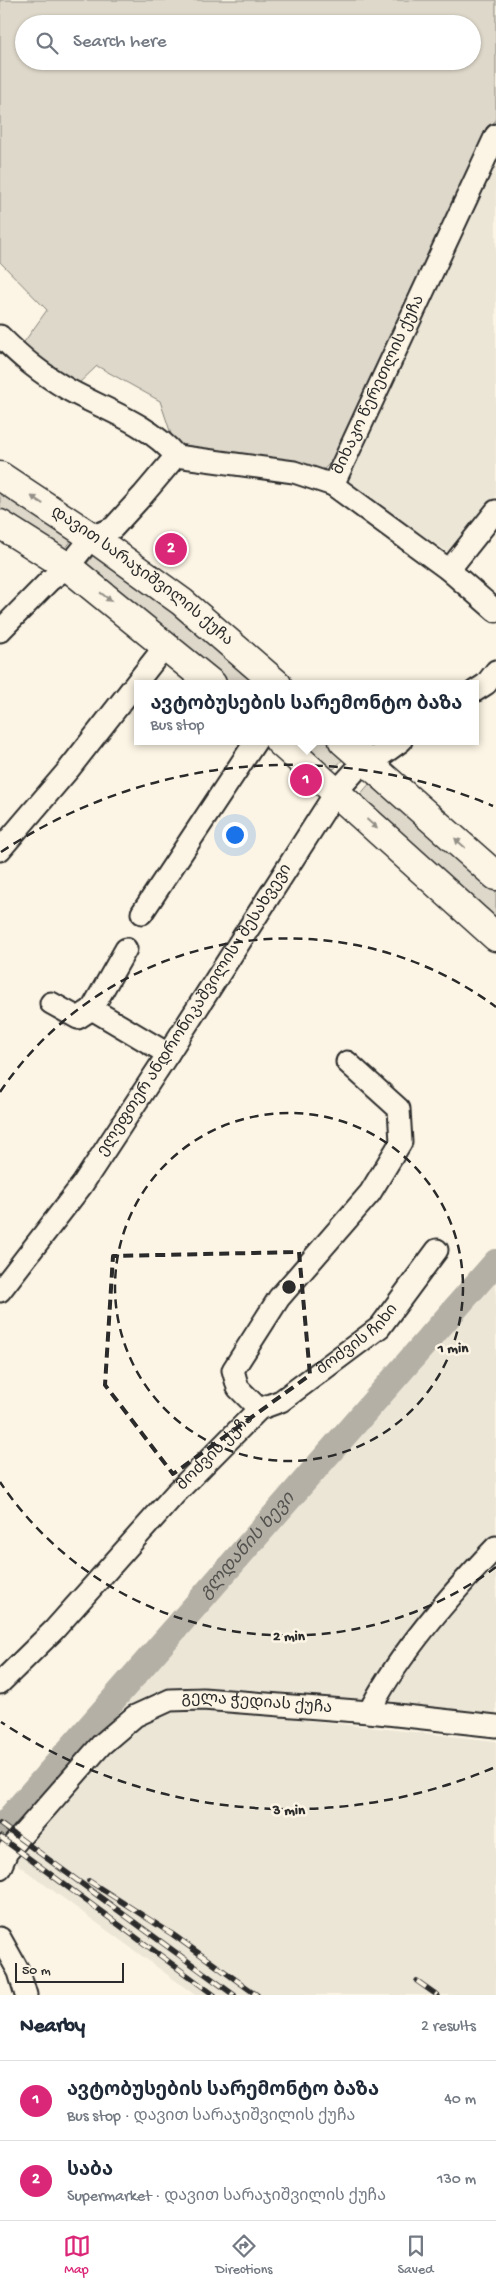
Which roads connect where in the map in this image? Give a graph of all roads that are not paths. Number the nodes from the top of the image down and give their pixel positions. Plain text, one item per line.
1 (496, 134) edge
2 (0, 336) edge
3 (176, 456) junction
4 (0, 476) edge
5 (333, 486) junction
6 (496, 512) edge
7 (0, 524) edge
8 (92, 537) junction
9 (68, 567) junction
10 (449, 570) junction
11 (496, 611) edge
12 (0, 631) edge
13 (166, 645) junction
14 (496, 671) edge
15 (139, 680) edge
16 (207, 680) edge
17 (272, 680) edge
18 (134, 686) edge
19 (479, 689) edge
20 (253, 745) edge
21 (283, 745) edge
22 (348, 745) edge
23 (395, 745) edge
24 (365, 760) junction
25 (336, 792) junction
26 (0, 850) edge
27 (496, 876) edge
28 (142, 913) dead end
29 (496, 938) edge
30 (126, 949) dead end
31 (51, 1003) dead end
32 (92, 1009) junction
33 (168, 1054) junction
34 (347, 1062) dead end
35 (437, 1250) dead end
36 (0, 1291) edge
37 (259, 1409) junction
38 (496, 1547) edge
39 (0, 1683) edge
40 (369, 1712) junction
41 (496, 1726) edge
42 (0, 1868) edge
43 (0, 1938) edge
44 (26, 1995) edge

1 - 5 street, მიხაკო წერეთლის ქუჩა
2 - 3 street
3 - 5 street, მიხაკო წერეთლის ქუჩა
3 - 8 street
8 -> 4 main road, დავით სარაჯიშვილის ქუჩა
5 - 10 street
6 - 10 street
7 - 9 main road
8 - 9 street
8 - 17 main road, დავით სარაჯიშვილის ქუჩა
9 - 12 street
9 -> 13 main road
10 - 11 street
13 - 15 street
13 - 16 main road
14 - 19 street
18 - 26 street
20 - 28 street
21 - 25 main road
22 - 24 main road
23 - 24 street, ელეფთერ ანდრონიკაშვილის I შესახვევი
24 - 25 street, ელეფთერ ანდრონიკაშვილის I შესახვევი
27 -> 24 main road
25 -> 29 main road
25 - 33 street, ელეფთერ ანდრონიკაშვილის I შესახვევი
30 - 32 street
31 - 32 street
32 - 33 street
33 - 36 street, ელეფთერ ანდრონიკაშვილის I შესახვევი
34 - 37 street, მოძვის ქუჩა
35 - 37 street, მოძვის ჩიხი
37 - 39 street, მოძვის ქუჩა
38 - 40 street
40 - 41 street, გელა ჭედიას ქუჩა
40 - 42 street, გელა ჭედიას ქუჩა
43 - 44 street

